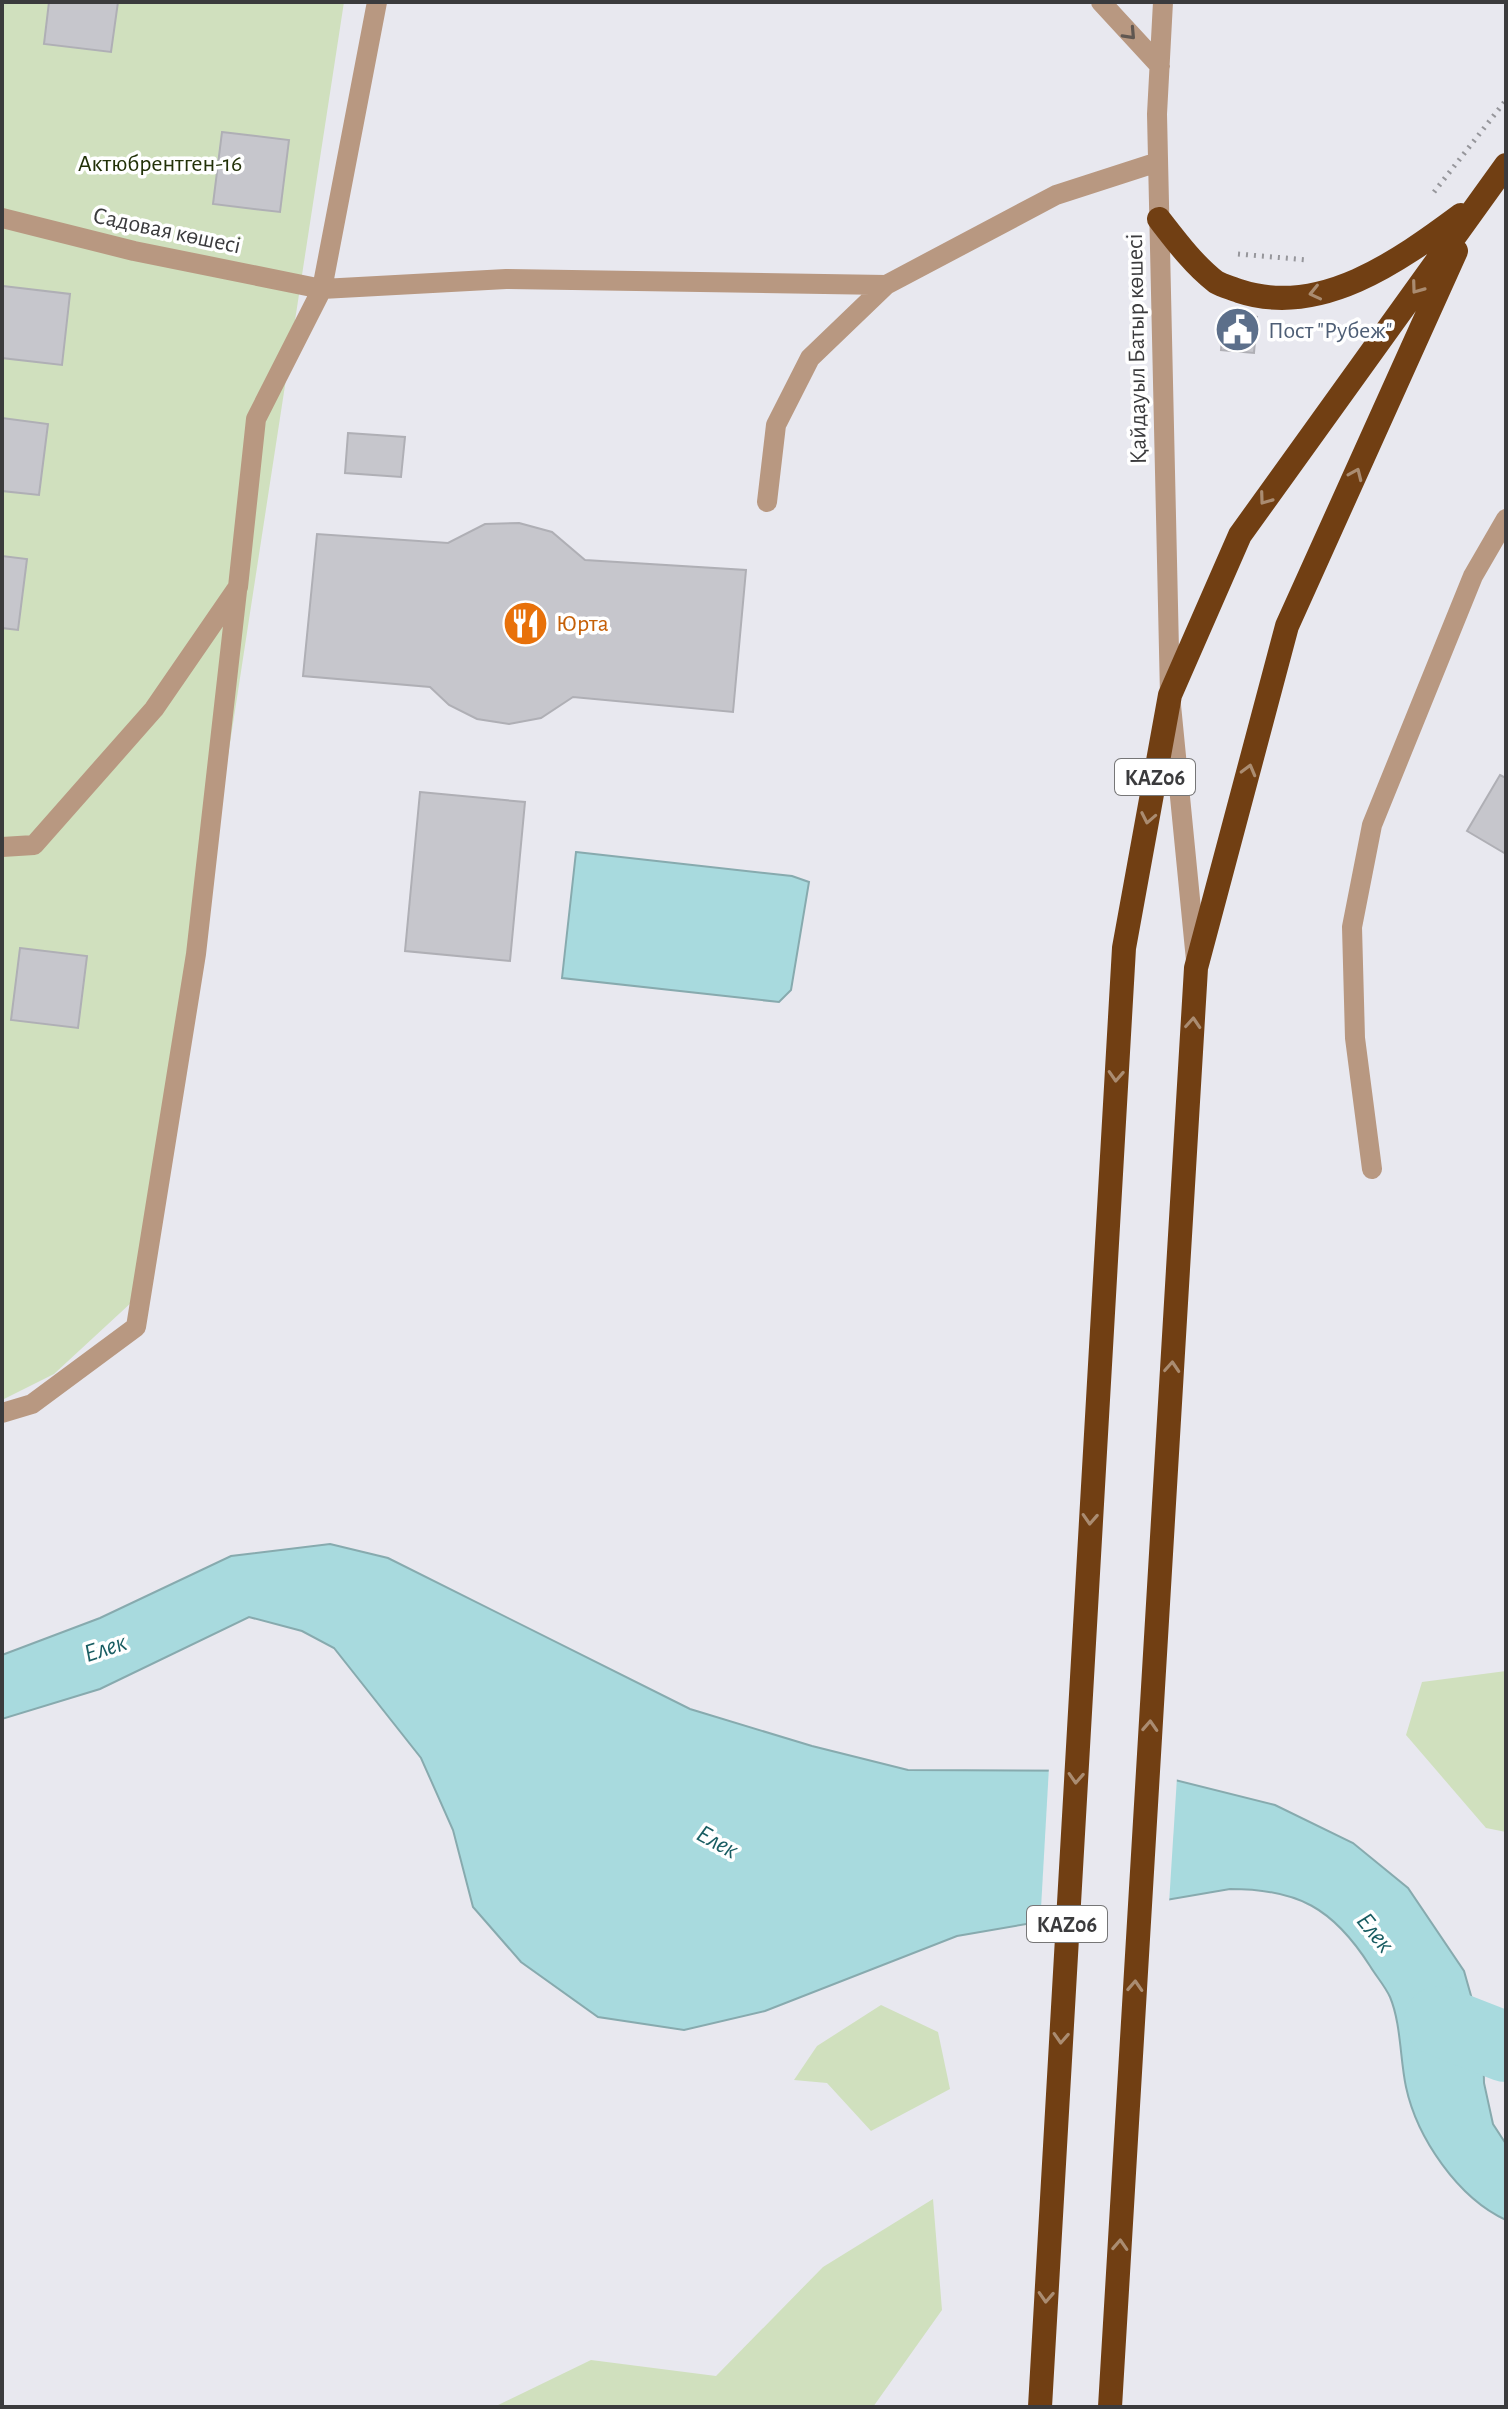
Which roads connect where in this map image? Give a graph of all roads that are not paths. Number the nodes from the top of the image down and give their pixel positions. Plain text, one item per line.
1 (377, 2) edge
2 (1101, 2) edge
3 (1163, 2) edge
4 (1160, 66) junction
5 (1158, 162) junction
6 (1506, 165) edge
7 (1479, 202) junction
8 (2, 218) edge
9 (1159, 219) junction
10 (886, 285) junction
11 (322, 289) junction
12 (767, 502) dead end
13 (1506, 519) edge
14 (238, 587) junction
15 (1170, 695) junction
16 (2, 847) edge
17 (1196, 968) junction
18 (1372, 1169) dead end
19 (2, 1413) edge
20 (1040, 2407) edge
21 (1110, 2407) edge

1 - 11 street
2 -> 4 street
3 - 4 street, Қайдауыл Батыр көшесі
4 - 5 street, Қайдауыл Батыр көшесі
5 - 9 street, Қайдауыл Батыр көшесі
5 - 10 street
6 - 7 highway, KАZ06
7 -> 9 highway
7 -> 15 highway, KАZ06
17 -> 7 highway, KАZ06
8 - 11 street, Садовая көшесі
9 - 15 street, Қайдауыл Батыр көшесі
10 - 11 street, Садовая көшесі
10 - 12 street
11 - 14 street
13 - 18 street
14 - 16 street
14 - 19 street
15 - 17 street, Қайдауыл Батыр көшесі
15 -> 20 highway, KАZ06
21 -> 17 highway, KАZ06

